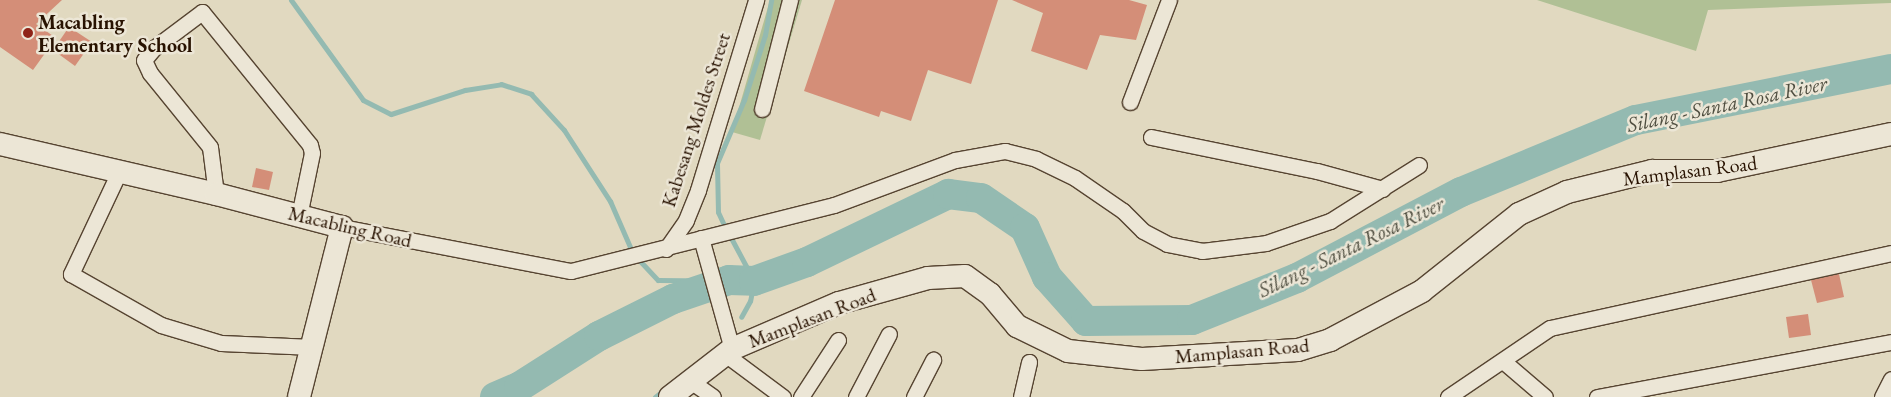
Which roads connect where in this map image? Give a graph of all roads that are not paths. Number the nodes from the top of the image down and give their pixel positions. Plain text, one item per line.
1 (756, 0) edge
2 (790, 0) edge
3 (1169, 0) edge
4 (1130, 102) dead end
5 (762, 109) dead end
6 (1891, 134) edge
7 (1151, 137) dead end
8 (0, 144) edge
9 (1419, 165) dead end
10 (119, 172) junction
11 (1383, 189) junction
12 (216, 194) junction
13 (300, 216) junction
14 (342, 227) junction
15 (703, 245) junction
16 (666, 249) junction
17 (1891, 253) edge
18 (889, 334) dead end
19 (838, 340) dead end
20 (1891, 342) edge
21 (313, 347) junction
22 (729, 351) junction
23 (933, 360) dead end
24 (1503, 361) junction
25 (1029, 362) dead end
26 (1891, 379) edge
27 (689, 380) junction
28 (299, 397) edge
29 (670, 397) edge
30 (713, 397) edge
31 (783, 397) edge
32 (801, 397) edge
33 (856, 397) edge
34 (914, 397) edge
35 (1021, 397) edge
36 (1448, 397) edge
37 (1545, 397) edge
38 (1596, 397) edge
39 (1882, 397) edge

1 - 16 street, Kabesang Moldes Street
2 - 5 street
3 - 4 street
6 - 22 street, Mamplasan Road
7 - 11 street
8 - 10 street, Macabling Road
9 - 11 street, Macabling Road
10 - 12 street, Macabling Road
10 - 21 street
11 - 15 street, Macabling Road
12 - 13 street, Macabling Road
12 - 13 street
13 - 14 street, Macabling Road
14 - 16 street, Macabling Road
14 - 21 street
15 - 16 street, Macabling Road
15 - 22 street
17 - 24 street
18 - 33 street
19 - 32 street
20 - 38 street
21 - 28 street
22 - 27 street, Mamplasan Road
22 - 31 street
23 - 34 street
24 - 36 street
24 - 37 street
25 - 35 street
26 - 39 street
27 - 29 street, Mamplasan Road
27 - 30 street

